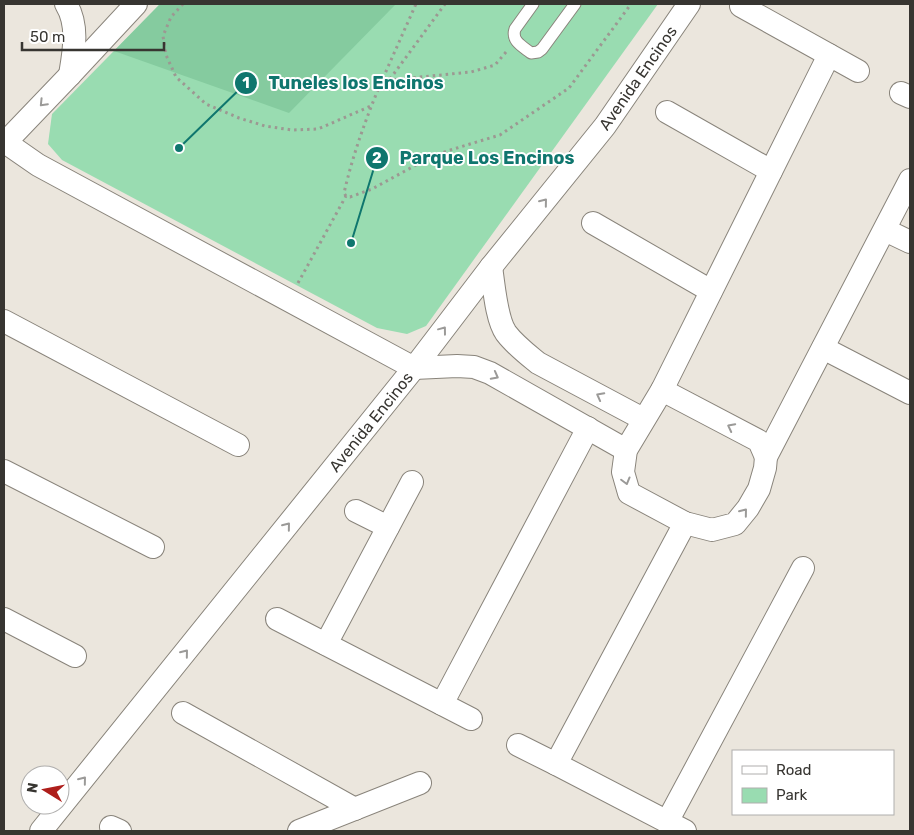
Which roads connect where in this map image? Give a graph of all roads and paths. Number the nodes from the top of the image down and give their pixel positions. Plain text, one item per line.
1 (66, 4) edge
2 (136, 4) edge
3 (184, 4) edge
4 (416, 4) edge
5 (445, 4) edge
6 (533, 4) edge
7 (575, 4) edge
8 (631, 4) edge
9 (690, 4) edge
10 (741, 6) dead end
11 (516, 42) junction
12 (829, 55) junction
13 (858, 71) dead end
14 (70, 75) junction
15 (383, 78) junction
16 (390, 80) junction
17 (371, 106) junction
18 (667, 112) dead end
19 (4, 143) edge
20 (771, 171) junction
21 (910, 180) edge
22 (346, 196) junction
23 (593, 223) dead end
24 (885, 230) junction
25 (910, 242) edge
26 (491, 267) junction
27 (711, 291) junction
28 (288, 300) junction
29 (4, 321) edge
30 (823, 348) junction
31 (414, 368) junction
32 (662, 390) junction
33 (910, 393) edge
34 (643, 419) junction
35 (588, 428) junction
36 (238, 445) dead end
37 (626, 450) junction
38 (766, 457) junction
39 (4, 471) edge
40 (412, 482) dead end
41 (356, 511) dead end
42 (685, 523) junction
43 (388, 527) junction
44 (153, 547) dead end
45 (804, 568) dead end
46 (4, 619) edge
47 (277, 619) dead end
48 (326, 644) junction
49 (75, 656) dead end
50 (442, 704) junction
51 (183, 713) dead end
52 (471, 719) dead end
53 (518, 745) dead end
54 (556, 764) junction
55 (420, 783) dead end
56 (356, 809) junction
57 (676, 827) edge
58 (44, 829) edge
59 (299, 831) edge

1 - 14 street
2 - 14 street
3 - 17 path
4 - 15 path
5 - 16 path
6 - 11 lane
7 - 11 lane
8 - 22 path
26 -> 9 street, Avenida Encinos
10 - 12 street
11 - 16 path
12 - 13 street
12 - 20 street
14 -> 19 street
15 - 16 path
15 - 17 path
17 - 22 path
18 - 20 street
19 - 28 street
20 - 27 street
21 - 24 street
22 - 28 path
23 - 27 street
24 - 25 street
24 - 30 street
31 -> 26 street, Avenida Encinos
34 -> 26 street
27 - 32 street
28 - 31 street
29 - 36 street
30 - 33 street
30 - 38 street
31 -> 35 street
58 -> 31 street, Avenida Encinos
32 - 34 street
38 -> 32 street
34 - 37 street
35 - 37 street
35 - 50 street
37 -> 42 street
42 -> 38 street
39 - 44 street
40 - 43 street
41 - 43 street
42 - 54 street
43 - 48 street
45 - 57 street
46 - 49 street
47 - 48 street
48 - 50 street
50 - 52 street
51 - 56 street
53 - 54 street
54 - 57 street
55 - 56 street
56 - 59 street

